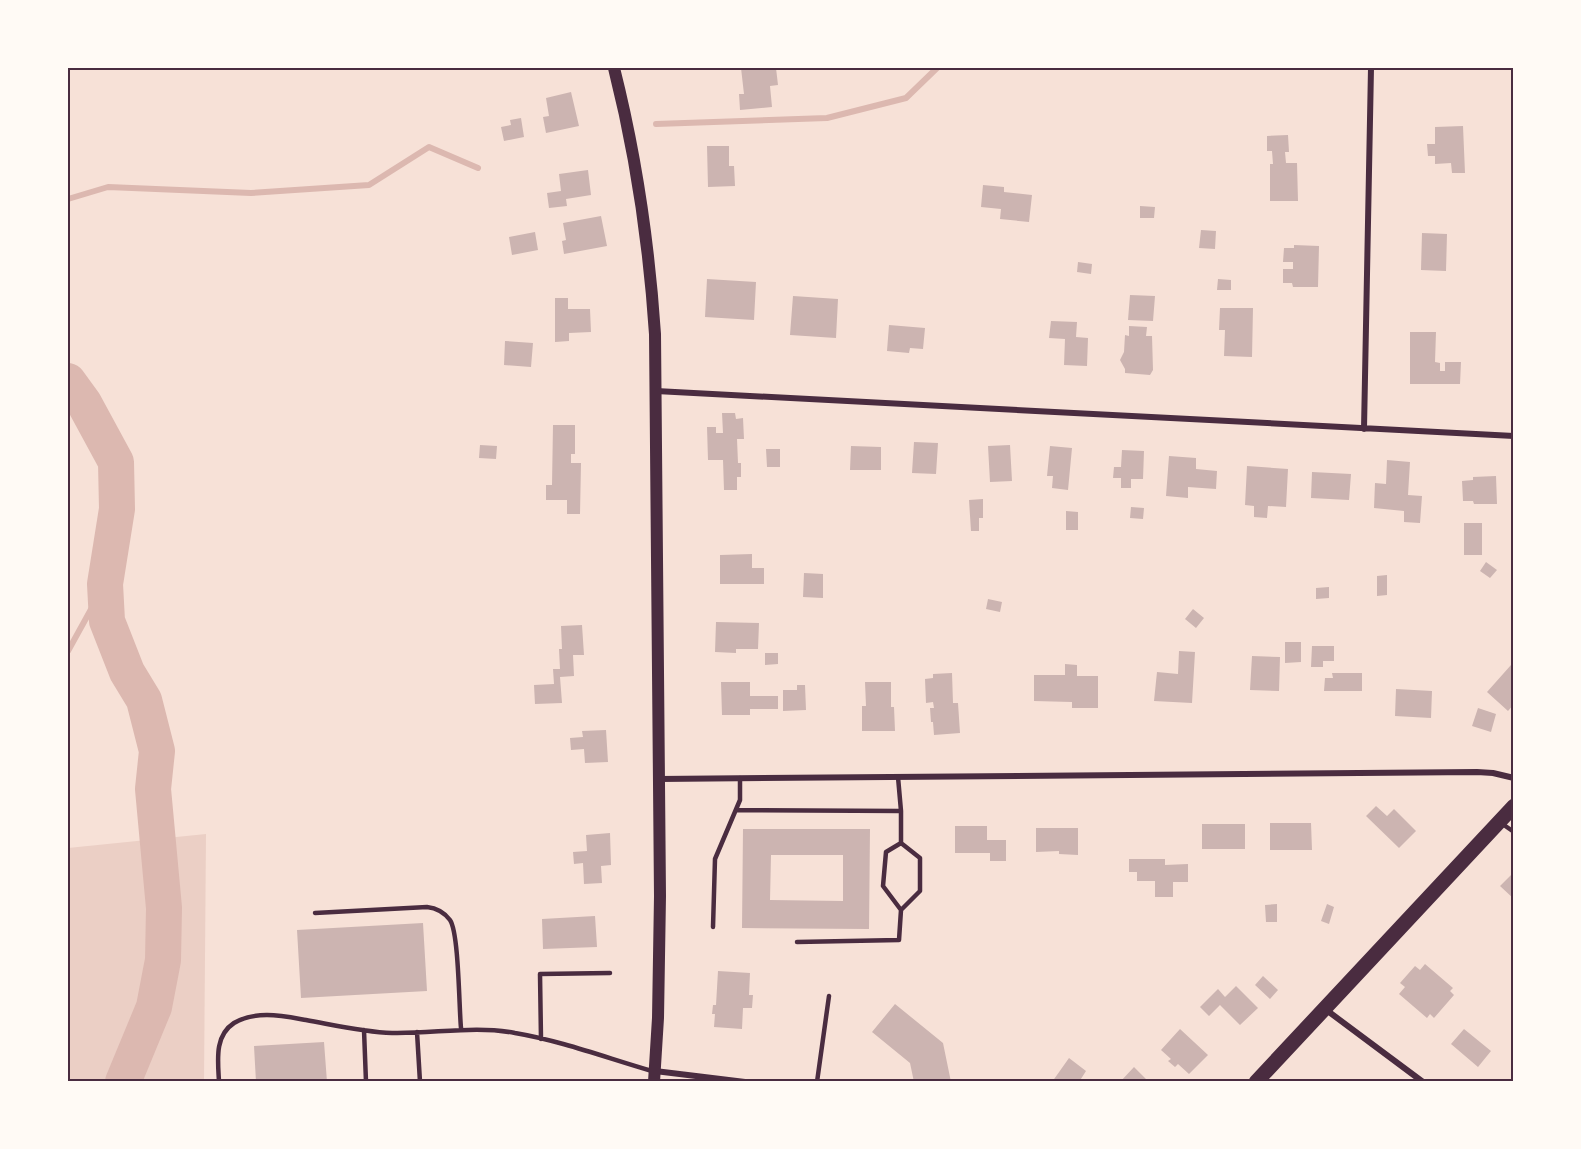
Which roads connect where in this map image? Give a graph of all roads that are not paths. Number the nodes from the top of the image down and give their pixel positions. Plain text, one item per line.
1 (614, 68) edge
2 (1371, 68) edge
3 (656, 391) junction
4 (1364, 429) junction
5 (1514, 436) edge
6 (898, 777) junction
7 (740, 778) junction
8 (1514, 778) edge
9 (659, 779) junction
10 (1514, 806) edge
11 (736, 810) junction
12 (901, 811) junction
13 (1499, 821) junction
14 (1514, 832) edge
15 (901, 843) junction
16 (901, 910) junction
17 (315, 913) dead end
18 (713, 927) dead end
19 (797, 942) dead end
20 (610, 973) dead end
21 (829, 996) dead end
22 (1324, 1009) junction
23 (461, 1029) junction
24 (364, 1030) junction
25 (417, 1032) junction
26 (541, 1039) junction
27 (654, 1076) edge
28 (219, 1082) edge
29 (366, 1082) edge
30 (420, 1082) edge
31 (745, 1082) edge
32 (817, 1082) edge
33 (1256, 1082) edge
34 (1423, 1082) edge

1 - 3 main road
2 - 4 street
3 - 4 street
3 - 9 main road
4 - 5 street
6 - 7 street
6 - 8 street
6 - 12 lane
7 - 9 street
7 - 11 lane
9 - 27 main road
10 - 13 main road
11 - 12 lane
11 - 18 lane
12 - 15 lane
13 - 14 lane
13 - 22 main road
15 - 16 lane
15 - 16 lane
16 - 19 lane
17 - 23 lane
20 - 26 lane
21 - 32 lane
22 - 33 main road
22 - 34 street
23 - 25 lane
23 - 26 lane
24 - 25 lane
24 - 28 lane
24 - 29 lane
25 - 30 lane
26 - 27 lane
27 - 31 street

